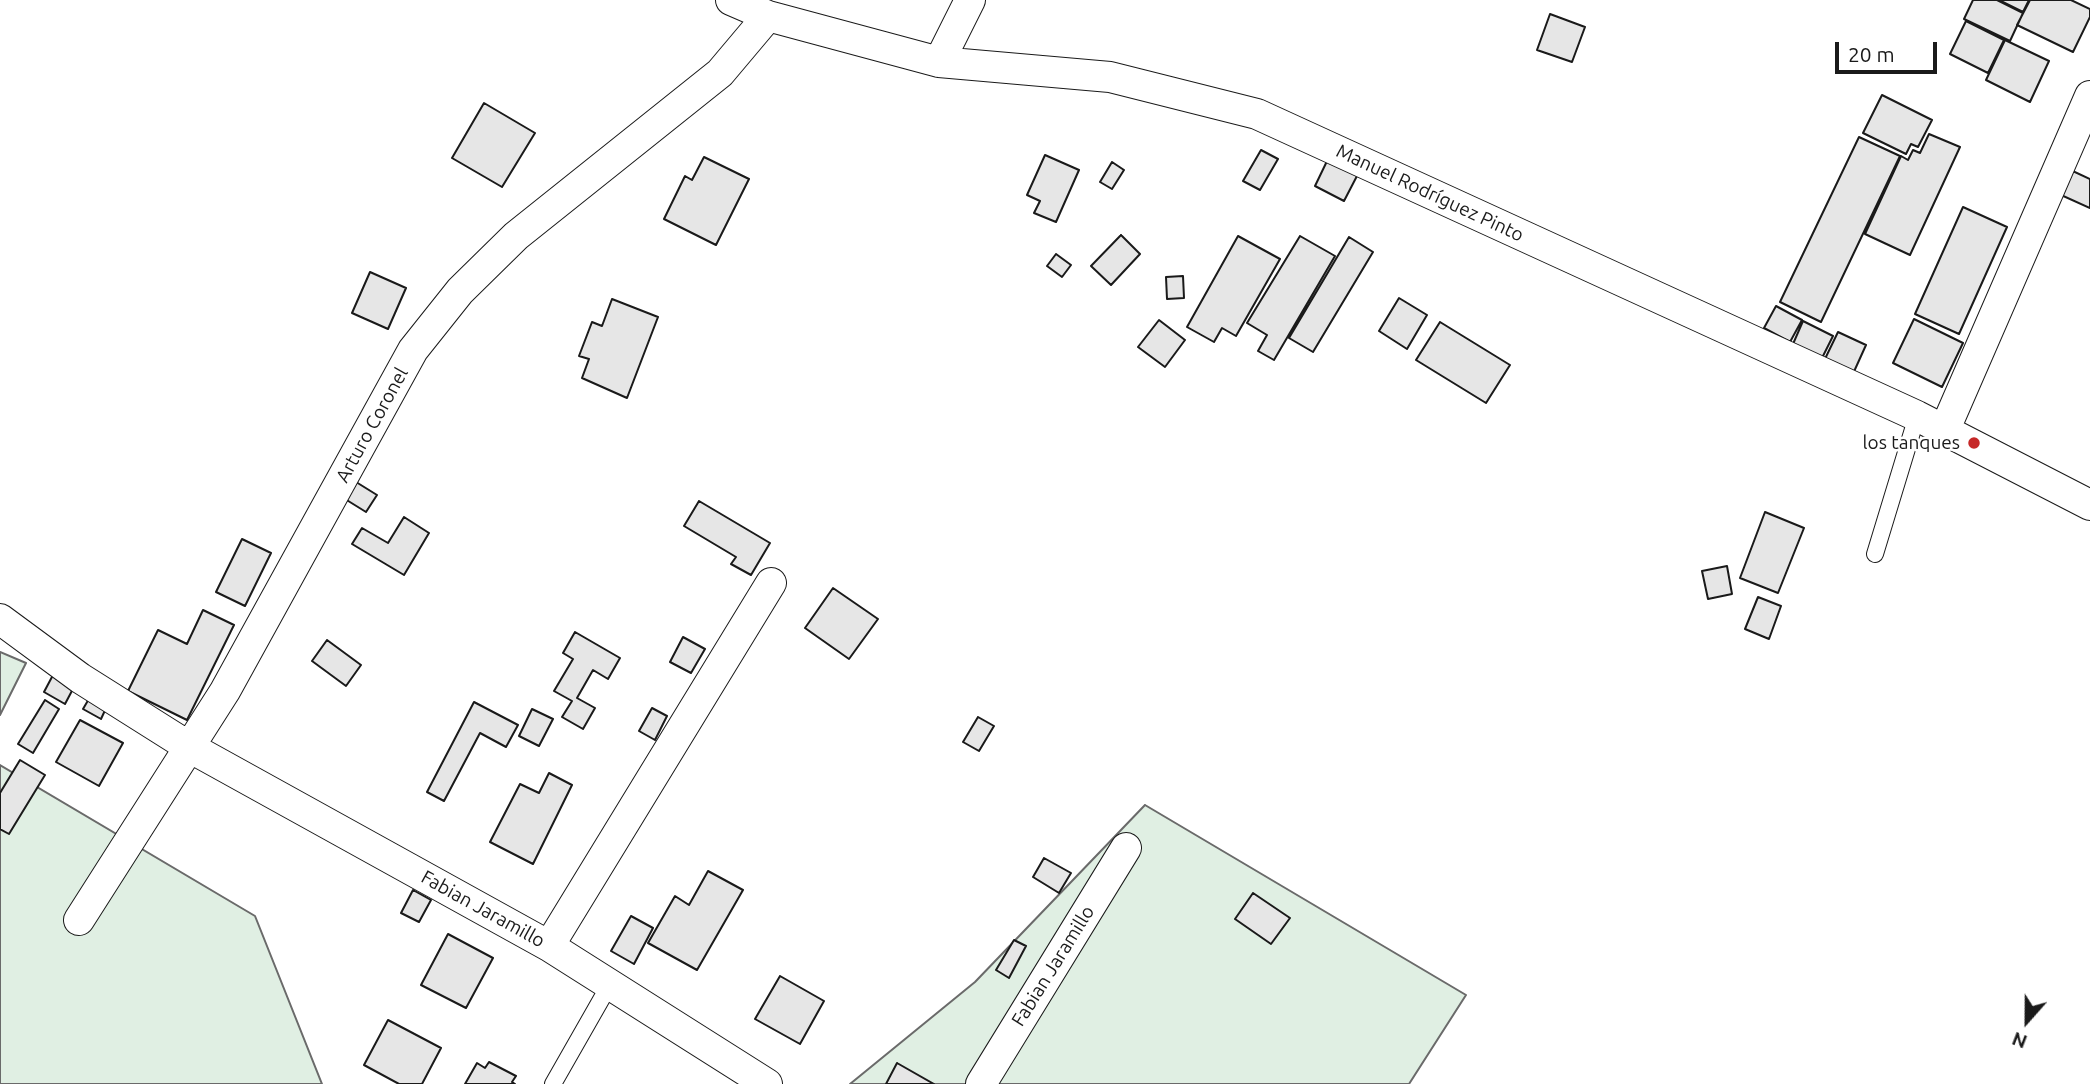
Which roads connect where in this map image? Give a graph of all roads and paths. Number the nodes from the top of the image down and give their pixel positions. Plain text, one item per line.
1 (731, 0) edge
2 (970, 0) edge
3 (768, 16) junction
4 (939, 62) junction
5 (2090, 96) edge
6 (1917, 416) junction
7 (1945, 429) junction
8 (2090, 505) edge
9 (1875, 554) dead end
10 (771, 583) dead end
11 (0, 619) edge
12 (191, 748) junction
13 (1126, 848) dead end
14 (79, 920) dead end
15 (549, 946) junction
16 (610, 984) junction
17 (553, 1084) edge
18 (767, 1084) edge
19 (981, 1084) edge

1 - 3 street, Manuel Rodríguez Pinto
2 - 4 street
3 - 4 street, Manuel Rodríguez Pinto
3 - 12 street, Arturo Coronel
4 - 6 street, Manuel Rodríguez Pinto
5 - 7 street
6 - 7 street, Manuel Rodríguez Pinto
6 - 9 lane
7 - 8 street, Manuel Rodríguez Pinto
10 - 15 street
11 - 12 street, Fabian Jaramillo
12 - 14 street, Arturo Coronel
12 - 15 street, Fabian Jaramillo
13 - 19 street, Fabian Jaramillo
15 - 16 street, Fabian Jaramillo
16 - 17 lane
16 - 18 street, Fabian Jaramillo

